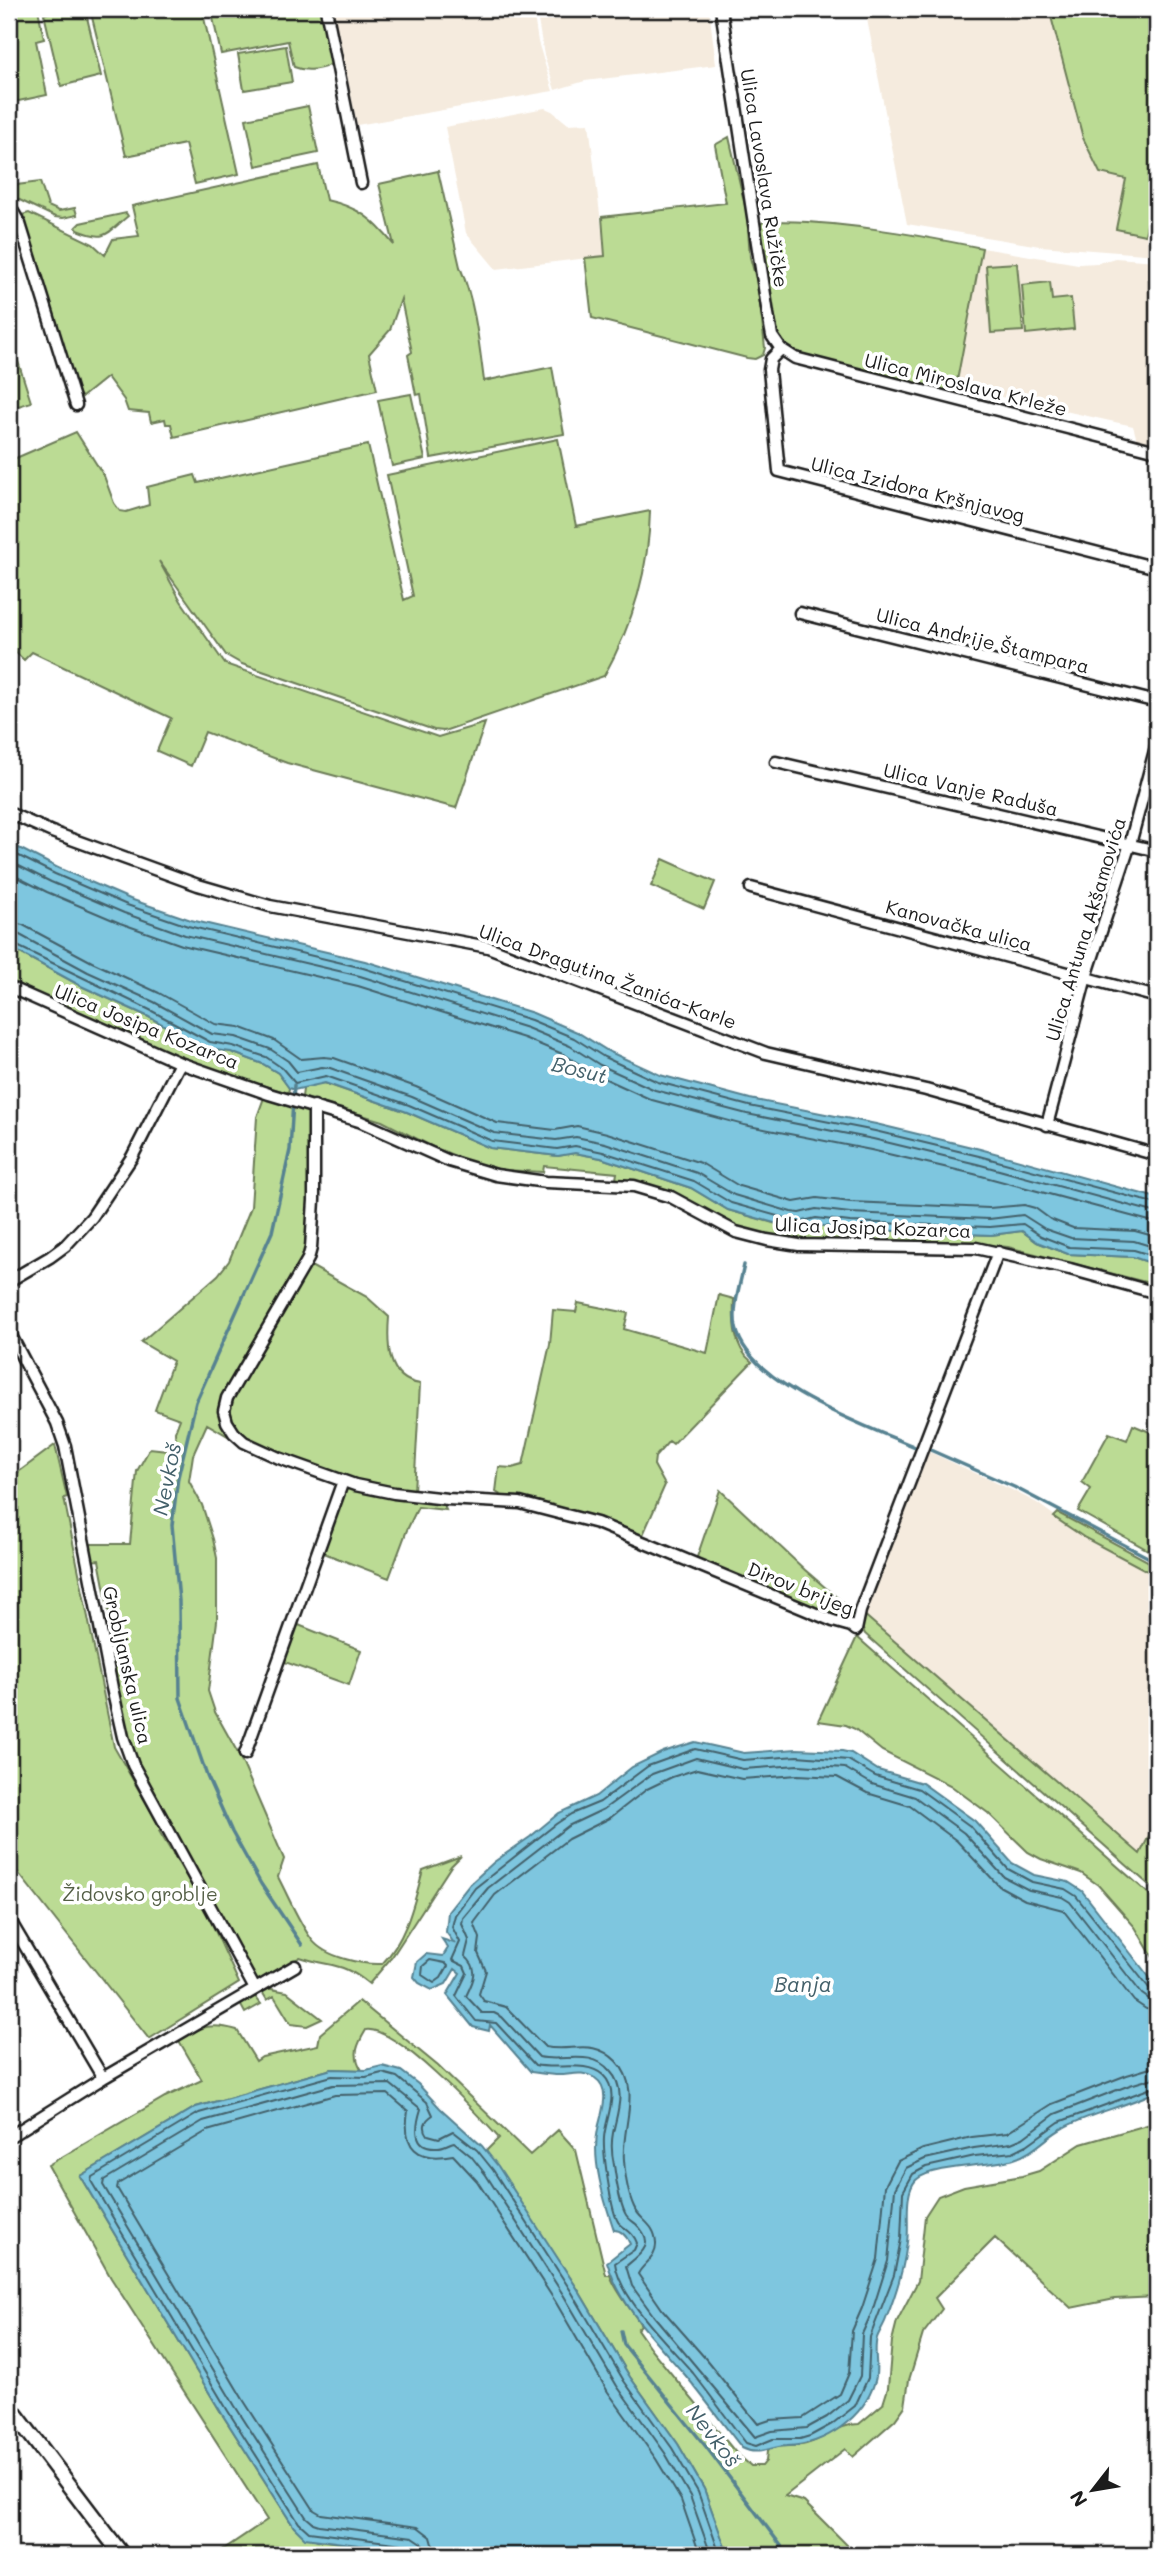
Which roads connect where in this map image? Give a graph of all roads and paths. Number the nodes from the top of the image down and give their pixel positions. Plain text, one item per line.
1 (326, 9) edge
2 (721, 9) edge
3 (360, 183) dead end
4 (9, 205) edge
5 (781, 349) junction
6 (76, 405) dead end
7 (1157, 451) edge
8 (1157, 568) edge
9 (800, 613) dead end
10 (1157, 702) edge
11 (1157, 743) edge
12 (776, 762) dead end
13 (9, 813) edge
14 (1129, 844) junction
15 (1157, 851) edge
16 (751, 888) dead end
17 (1086, 977) junction
18 (9, 987) edge
19 (1157, 997) edge
20 (180, 1063) junction
21 (309, 1105) junction
22 (1047, 1125) junction
23 (1157, 1155) edge
24 (998, 1252) junction
25 (9, 1281) edge
26 (1157, 1293) edge
27 (9, 1332) edge
28 (343, 1481) junction
29 (245, 1754) dead end
30 (9, 1919) edge
31 (295, 1966) dead end
32 (255, 1989) junction
33 (103, 2078) junction
34 (9, 2137) edge
35 (9, 2406) edge
36 (122, 2555) edge

1 - 3 street
2 - 5 street, Ulica Lavoslava Ružičke
4 - 6 street
5 - 7 street, Ulica Miroslava Krleže
5 - 8 street, Ulica Izidora Kršnjavog
9 - 10 street, Ulica Andrije Štampara
11 - 14 street, Ulica Antuna Akšamovića
12 - 14 street, Ulica Vanje Raduša
13 - 22 street, Ulica Dragutina Žanića-Karle
14 - 15 street, Ulica Vanje Raduša
14 - 17 street, Ulica Antuna Akšamovića
16 - 17 street, Kanovačka ulica
17 - 19 street, Kanovačka ulica
17 - 22 street, Ulica Antuna Akšamovića
18 - 20 street, Ulica Josipa Kozarca
20 - 21 street, Ulica Josipa Kozarca
20 - 25 street
21 - 24 street, Ulica Josipa Kozarca
21 - 28 street, Dirov brijeg
22 - 23 street, Ulica Dragutina Žanića-Karle
24 - 26 street, Ulica Josipa Kozarca
24 - 28 street, Dirov brijeg
27 - 32 street, Grobljanska ulica
28 - 29 street
30 - 33 street
31 - 32 street
32 - 33 street
33 - 34 street
35 - 36 main road

